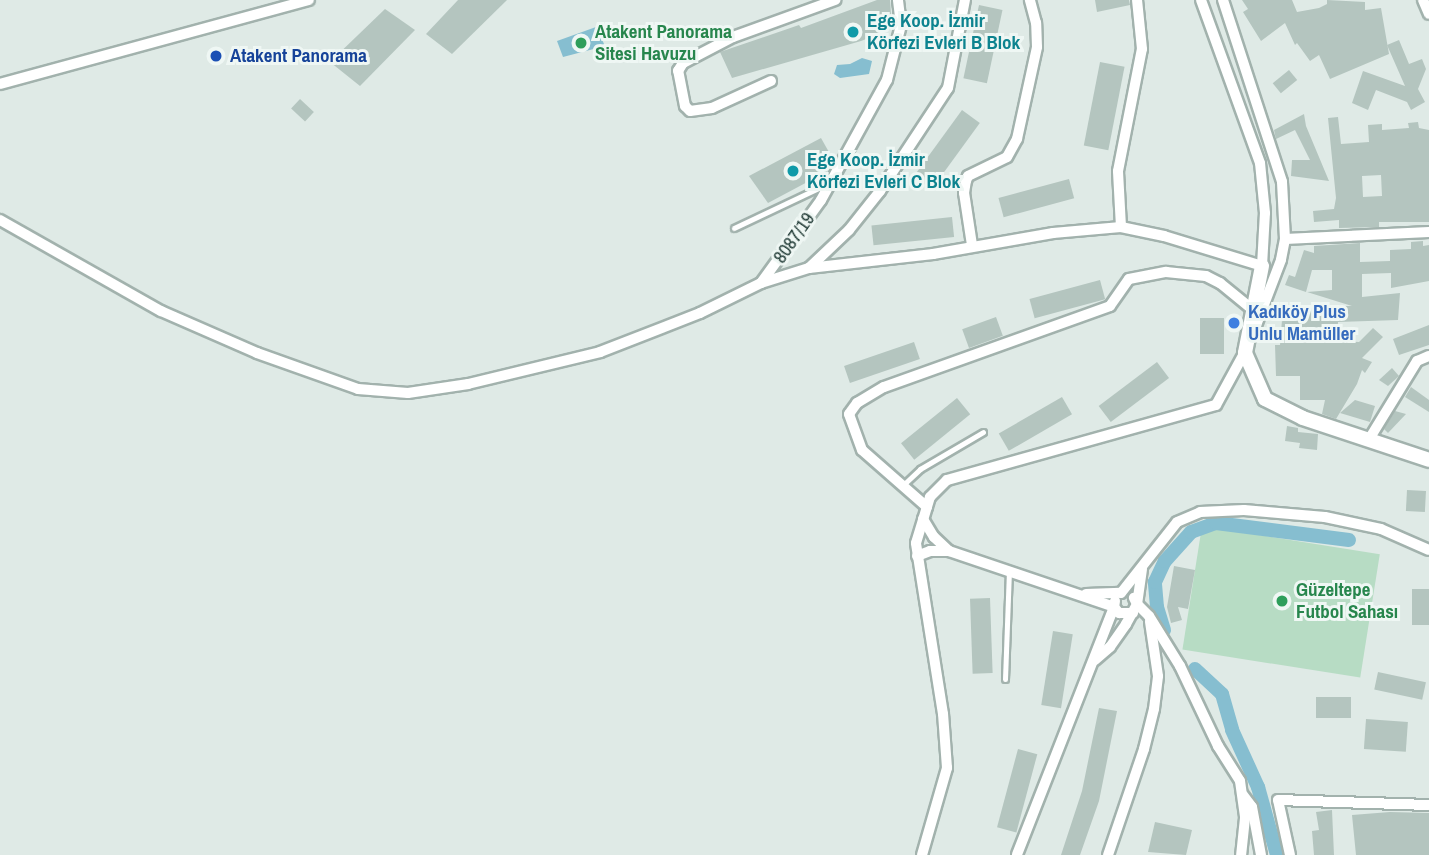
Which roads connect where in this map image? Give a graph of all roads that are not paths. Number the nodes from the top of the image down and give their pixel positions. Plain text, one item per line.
1 (309, 0) edge
2 (835, 0) edge
3 (898, 0) edge
4 (965, 0) edge
5 (1030, 0) edge
6 (1138, 0) edge
7 (1201, 0) edge
8 (1223, 0) edge
9 (1423, 0) edge
10 (1429, 13) edge
11 (771, 81) dead end
12 (0, 84) edge
13 (831, 182) junction
14 (0, 220) edge
15 (1121, 227) junction
16 (734, 228) dead end
17 (1429, 232) edge
18 (1285, 239) junction
19 (972, 245) junction
20 (1262, 266) junction
21 (809, 268) junction
22 (761, 283) junction
23 (1253, 310) junction
24 (1245, 353) junction
25 (1429, 356) edge
26 (983, 432) dead end
27 (1368, 441) junction
28 (1429, 460) edge
29 (902, 486) junction
30 (925, 513) junction
31 (1429, 550) edge
32 (949, 551) junction
33 (917, 556) junction
34 (1142, 569) junction
35 (1009, 571) junction
36 (1121, 593) junction
37 (1080, 594) junction
38 (1114, 607) junction
39 (1135, 608) junction
40 (1149, 616) junction
41 (1093, 662) junction
42 (1004, 679) dead end
43 (1241, 792) junction
44 (1429, 805) edge
45 (922, 855) edge
46 (1017, 855) edge
47 (1108, 855) edge
48 (1241, 855) edge
49 (1261, 855) edge
50 (1290, 855) edge

1 - 12 street
2 - 11 street
3 - 13 street, 8087/19
4 - 21 street
5 - 19 street
6 - 15 street
7 - 20 street
8 - 18 street
9 - 10 street
13 - 16 lane
13 - 22 street, 8087/19
14 - 22 street
15 - 19 street
15 - 20 street
17 - 18 street
18 - 24 street
19 - 21 street
20 - 23 street
21 - 22 street
23 - 24 street
23 - 29 street
24 - 27 street
24 - 30 street
25 - 27 street
26 - 29 lane
27 - 28 street
29 - 30 street
30 - 32 street
30 - 33 street
31 - 34 street
32 - 33 street
32 - 35 street
33 - 45 street
34 - 36 street
34 - 39 street
35 - 37 street
35 - 42 lane
36 - 37 street
36 - 38 street
36 - 39 street
37 - 38 street
38 - 39 street
38 - 41 street
39 - 40 street
39 - 41 street
40 - 43 street
40 - 47 street
41 - 46 street
43 - 48 street
43 - 49 street
44 - 50 street

